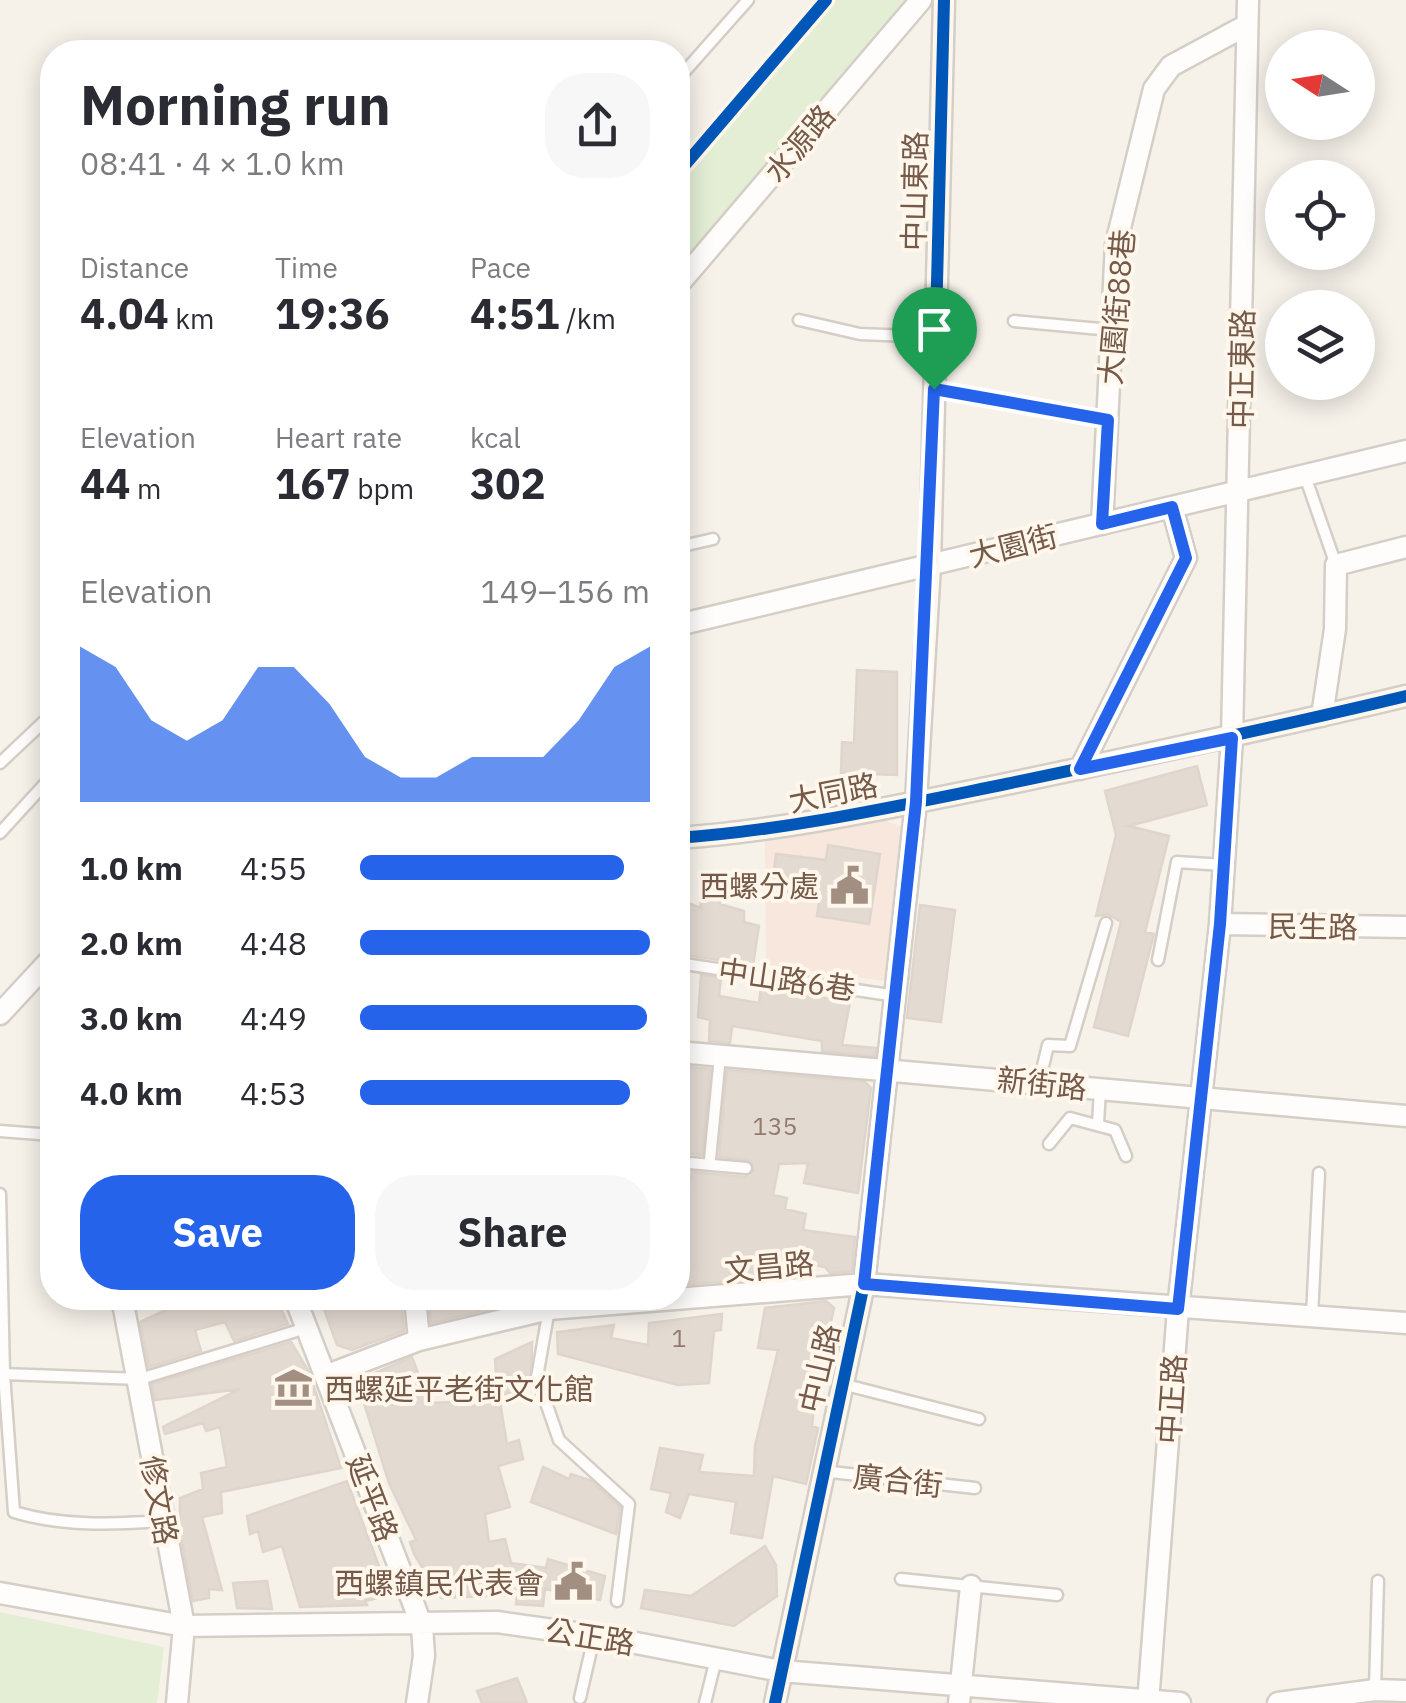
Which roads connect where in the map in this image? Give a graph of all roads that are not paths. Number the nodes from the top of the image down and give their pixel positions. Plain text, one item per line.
1 (748, 0) edge
2 (921, 0) edge
3 (944, 0) edge
4 (1248, 0) edge
5 (1248, 25) junction
6 (690, 65) edge
7 (690, 271) edge
8 (799, 320) dead end
9 (1014, 321) dead end
10 (1112, 330) junction
11 (936, 337) junction
12 (934, 389) junction
13 (1108, 420) junction
14 (1406, 451) edge
15 (1305, 475) junction
16 (1239, 491) junction
17 (1172, 507) junction
18 (1102, 524) junction
19 (712, 539) dead end
20 (690, 544) edge
21 (1406, 547) edge
22 (1336, 565) junction
23 (930, 566) junction
24 (690, 622) edge
25 (1406, 696) edge
26 (1322, 716) junction
27 (40, 725) edge
28 (1232, 738) junction
29 (0, 763) edge
30 (1080, 769) junction
31 (40, 789) edge
32 (916, 802) junction
33 (0, 833) edge
34 (690, 837) edge
35 (1224, 864) junction
36 (1106, 923) dead end
37 (1220, 924) junction
38 (1406, 927) edge
39 (1158, 960) dead end
40 (690, 965) edge
41 (40, 971) edge
42 (896, 996) junction
43 (0, 1014) edge
44 (690, 1053) edge
45 (720, 1055) junction
46 (889, 1068) junction
47 (1039, 1082) junction
48 (1100, 1089) junction
49 (1199, 1098) junction
50 (1406, 1116) edge
51 (1098, 1124) junction
52 (0, 1130) edge
53 (40, 1134) edge
54 (1049, 1144) dead end
55 (1126, 1156) dead end
56 (710, 1159) dead end
57 (690, 1163) edge
58 (746, 1168) dead end
59 (1319, 1173) dead end
60 (0, 1194) edge
61 (864, 1284) junction
62 (690, 1295) edge
63 (1178, 1309) junction
64 (125, 1310) edge
65 (300, 1310) edge
66 (416, 1310) edge
67 (525, 1310) edge
68 (549, 1310) edge
69 (1312, 1317) junction
70 (1406, 1322) edge
71 (306, 1328) junction
72 (2, 1336) edge
73 (419, 1340) junction
74 (4, 1374) junction
75 (325, 1376) junction
76 (140, 1379) junction
77 (841, 1384) junction
78 (979, 1419) dead end
79 (821, 1471) junction
80 (975, 1488) dead end
81 (163, 1521) junction
82 (901, 1579) dead end
83 (1378, 1581) dead end
84 (971, 1586) junction
85 (0, 1593) edge
86 (1057, 1595) dead end
87 (617, 1601) dead end
88 (184, 1626) junction
89 (422, 1626) junction
90 (594, 1636) junction
91 (716, 1658) junction
92 (781, 1671) junction
93 (1375, 1690) junction
94 (1406, 1692) edge
95 (960, 1694) edge
96 (580, 1698) dead end
97 (1148, 1701) edge
98 (177, 1703) edge
99 (417, 1703) edge
100 (705, 1703) edge
101 (776, 1703) edge
102 (1180, 1703) edge
103 (1278, 1703) edge

1 - 6 lane
2 - 7 street, 水源路
3 - 11 street, 中山東路
4 - 5 street, 中正東路
5 - 10 street, 大園街88巷
5 - 16 street, 中正東路
8 - 11 lane
9 - 10 lane
10 - 13 street, 大園街88巷
11 - 12 street, 中山東路
12 - 13 lane
12 - 23 street, 中山東路
13 - 18 street, 大園街88巷
14 - 15 street, 大園街
15 - 16 street, 大園街
15 - 22 lane
16 - 17 street, 大園街
16 - 28 street, 中正東路
17 - 18 street, 大園街
17 - 30 street
18 - 23 street, 大園街
19 - 20 lane
21 - 22 street
22 - 26 street
23 - 24 street, 大園街
23 - 32 street, 中山東路
25 - 26 street, 大同路
26 - 28 street, 大同路
27 - 29 lane
28 - 30 street, 大同路
28 - 35 street, 中正路
30 - 32 street, 大同路
31 - 33 lane
32 - 34 street, 大同路
32 - 42 street, 中山路
35 - 37 street, 中正路
35 - 39 lane
36 - 47 lane
37 - 38 street, 民生路
37 - 49 street, 中正路
40 - 42 lane, 中山路6巷
41 - 43 street
42 - 46 street, 中山路
44 - 45 street, 新街路
45 - 46 street, 新街路
45 - 56 lane
46 - 47 street, 新街路
46 - 61 street, 中山路
47 - 48 street, 新街路
48 - 49 street, 新街路
48 - 51 lane
49 - 50 street, 新街路
49 - 63 street, 中正路
51 - 54 lane
51 - 55 lane
52 - 53 lane
57 - 58 lane
59 - 69 lane
60 - 72 lane
61 - 62 street, 文昌路
61 - 63 street, 文昌路
61 - 77 street, 中山路
63 - 69 street, 文昌路
63 - 97 street, 中正路
64 - 76 street, 修文路
65 - 71 street, 延平路
66 - 73 street
67 - 73 street, 文昌路
68 - 87 lane
69 - 70 street, 文昌路
71 - 75 street, 延平路
71 - 76 lane
72 - 74 lane
73 - 75 street, 文昌路
74 - 76 lane
74 - 81 lane
75 - 89 street, 延平路
76 - 81 street, 修文路
77 - 78 lane
77 - 79 street, 中山路
79 - 80 lane, 廣合街
79 - 92 street, 中山路
81 - 88 street, 修文路
82 - 84 lane
83 - 93 lane
84 - 86 lane
84 - 95 street
85 - 88 street, 公正路
88 - 89 street, 公正路
88 - 98 street, 修文路
89 - 90 street, 公正路
89 - 99 street, 延平路
90 - 91 street, 公正路
90 - 96 lane
91 - 92 street, 公正路
91 - 100 lane
92 - 95 street, 公正路
92 - 101 street, 中山路
93 - 94 street
93 - 103 street
95 - 97 street, 公正路
97 - 102 street, 公正路

